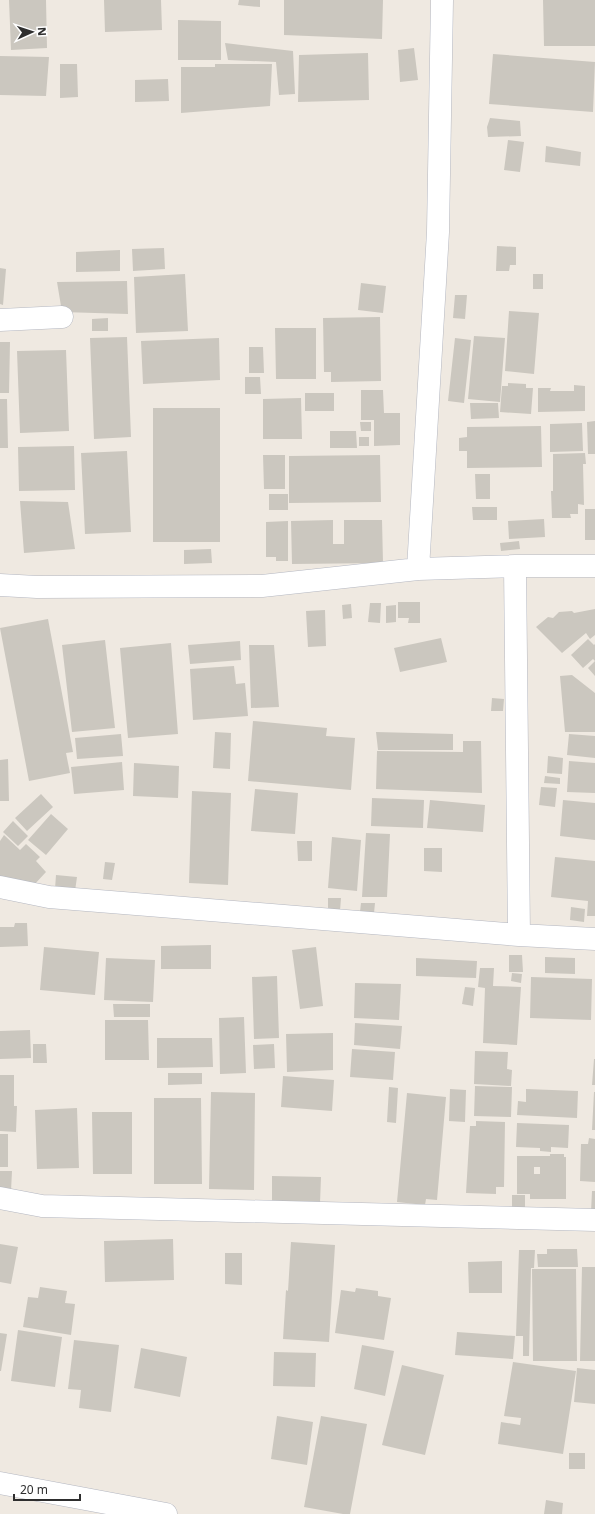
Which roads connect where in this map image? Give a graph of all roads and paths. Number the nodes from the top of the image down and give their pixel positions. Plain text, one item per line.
1 (442, 0) edge
2 (62, 317) dead end
3 (0, 320) edge
4 (516, 566) junction
5 (595, 566) edge
6 (418, 569) junction
7 (0, 585) edge
8 (0, 887) edge
9 (519, 935) junction
10 (595, 939) edge
11 (0, 1198) edge
12 (595, 1220) edge
13 (0, 1483) edge
14 (166, 1514) edge

1 - 6 street
2 - 3 street
4 - 5 street
4 - 6 street
4 - 9 street
6 - 7 street
8 - 9 street
9 - 10 street
11 - 12 street
13 - 14 street

